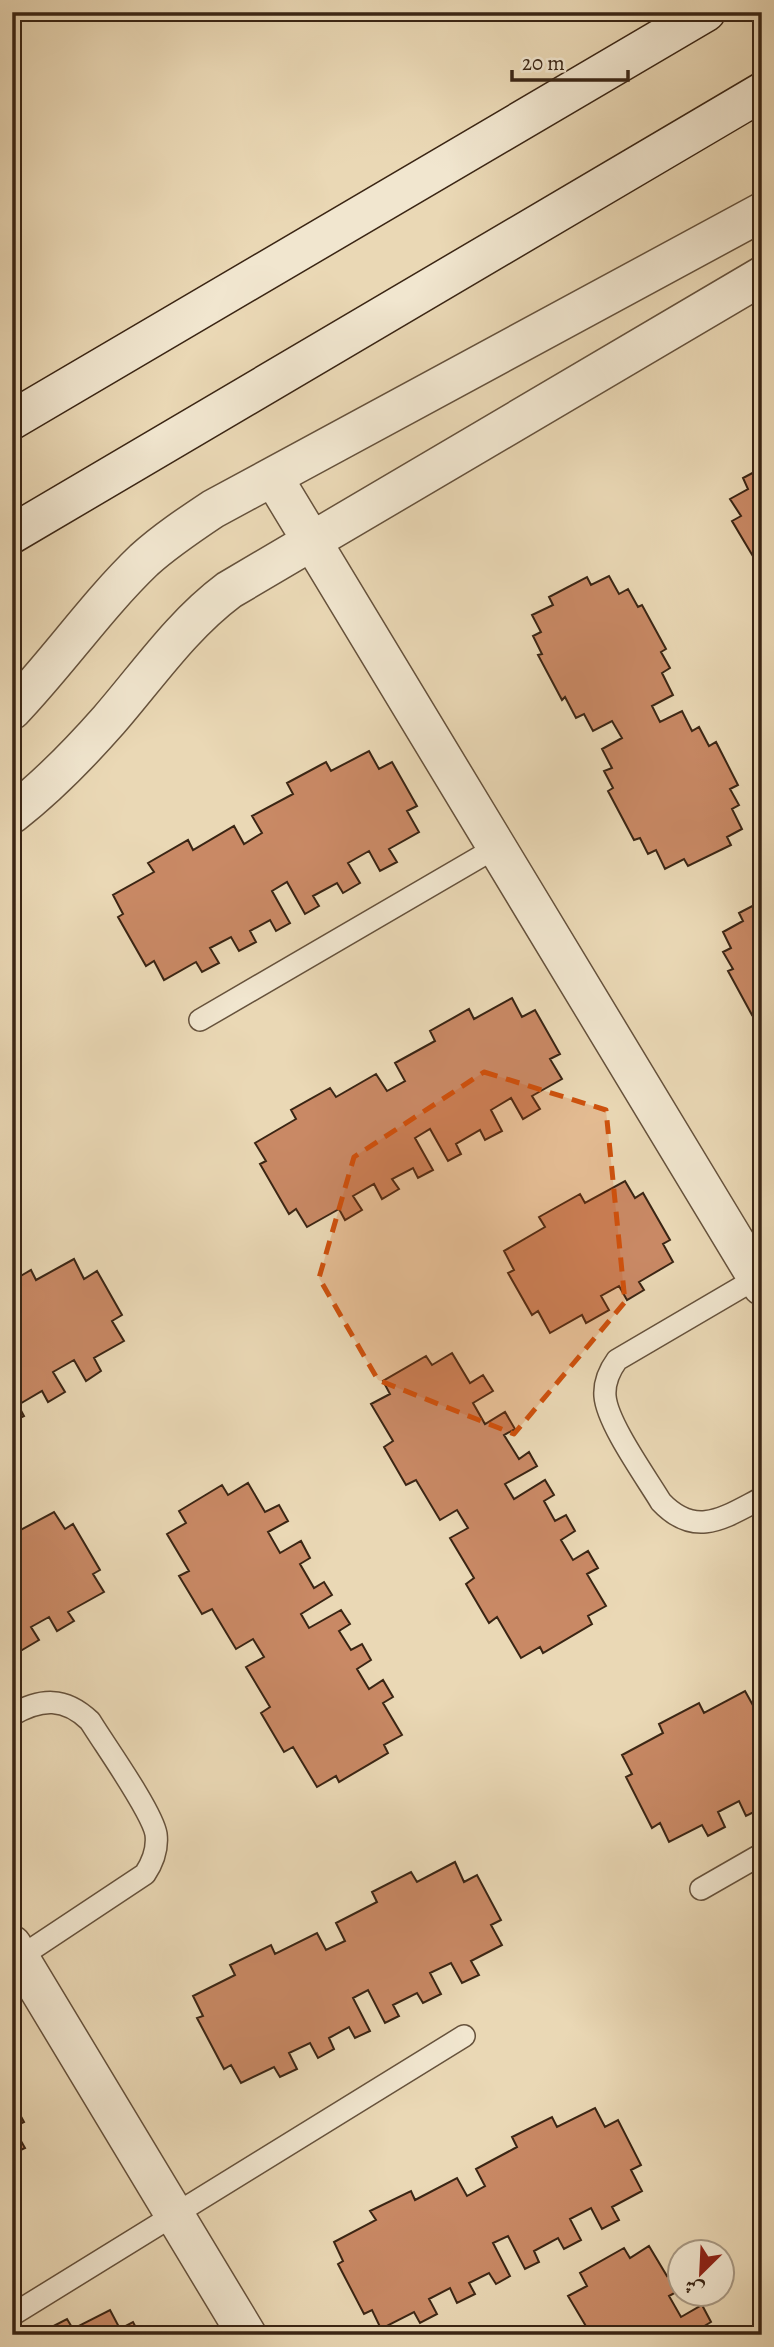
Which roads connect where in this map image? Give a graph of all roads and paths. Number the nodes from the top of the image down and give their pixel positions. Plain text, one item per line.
1 (706, 12) edge
2 (762, 92) edge
3 (762, 212) edge
4 (762, 276) edge
5 (12, 420) edge
6 (273, 477) junction
7 (12, 534) edge
8 (312, 541) junction
9 (12, 710) edge
10 (12, 814) edge
11 (497, 847) junction
12 (200, 1020) dead end
13 (760, 1282) edge
14 (762, 1498) edge
15 (12, 1715) edge
16 (762, 1854) edge
17 (701, 1889) dead end
18 (16, 1951) edge
19 (464, 2036) dead end
20 (175, 2215) junction
21 (12, 2315) edge
22 (247, 2335) edge

1 - 5 street
2 - 7 street
3 - 6 street
4 - 8 street
6 - 8 street
6 - 9 street
8 - 10 street
8 - 11 street
11 - 12 lane
11 - 13 street
13 - 14 lane
15 - 18 lane
16 - 17 lane
18 - 20 street
19 - 20 lane
20 - 21 lane
20 - 22 street

